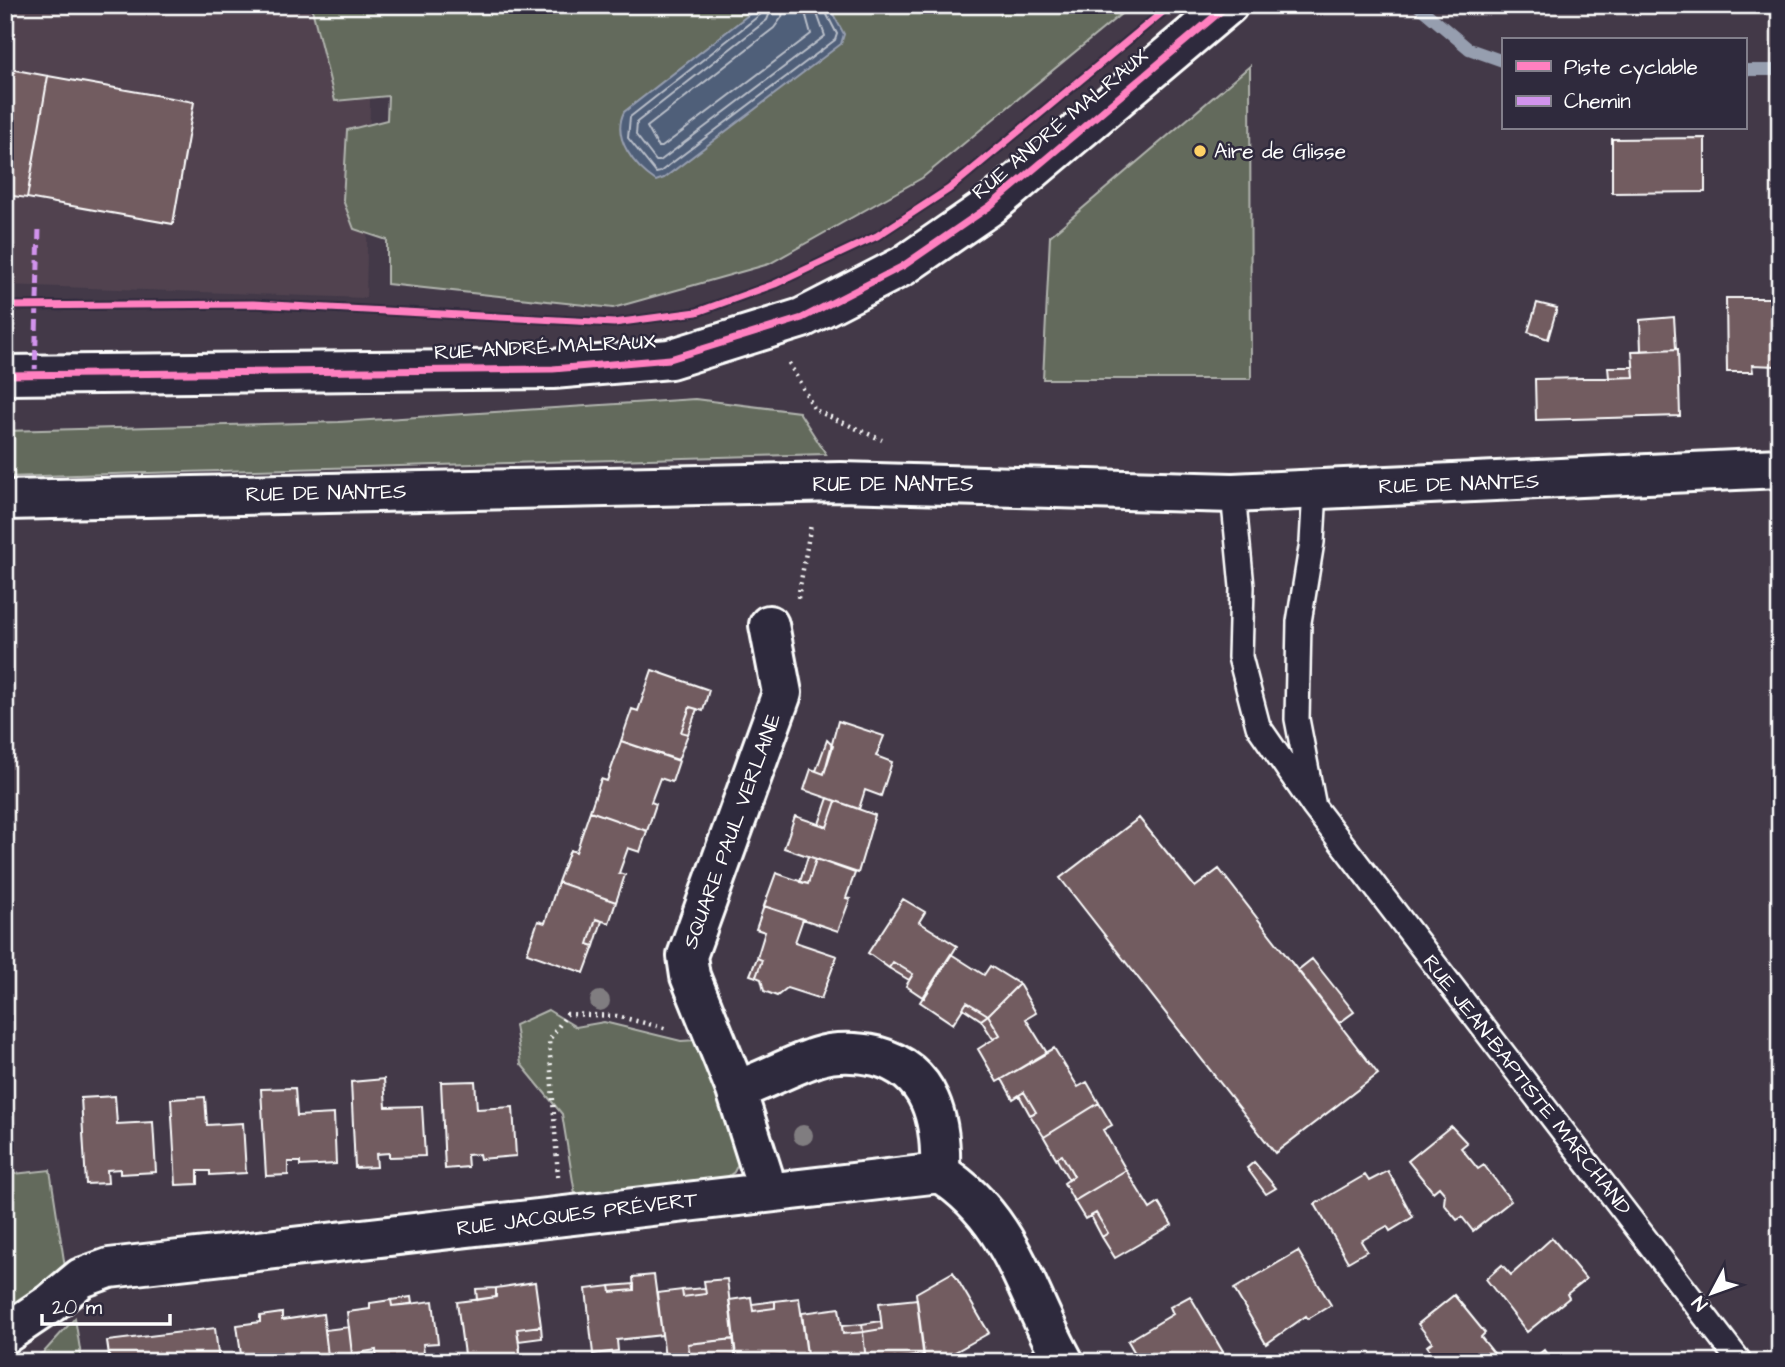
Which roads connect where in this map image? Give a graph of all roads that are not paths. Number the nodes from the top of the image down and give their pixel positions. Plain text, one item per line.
1 (1228, 5) edge
2 (5, 375) edge
3 (1780, 468) edge
4 (1315, 490) junction
5 (1233, 494) junction
6 (5, 500) edge
7 (769, 625) dead end
8 (1314, 807) junction
9 (736, 1090) junction
10 (940, 1172) junction
11 (763, 1192) junction
12 (5, 1334) edge
13 (1064, 1362) edge
14 (1740, 1362) edge

1 - 2 street, RUE ANDRÉ MALRAUX
3 - 4 street, RUE DE NANTES
4 - 5 street, RUE DE NANTES
4 - 8 lane
5 - 6 street, RUE DE NANTES
5 - 8 lane, RUE JEAN-BAPTISTE MARCHAND
7 - 9 street, SQUARE PAUL VERLAINE
8 - 14 lane, RUE JEAN-BAPTISTE MARCHAND
9 - 10 street
9 - 11 street, SQUARE PAUL VERLAINE
10 - 11 street, RUE JACQUES PRÉVERT
10 - 13 street
11 - 12 street, RUE JACQUES PRÉVERT

